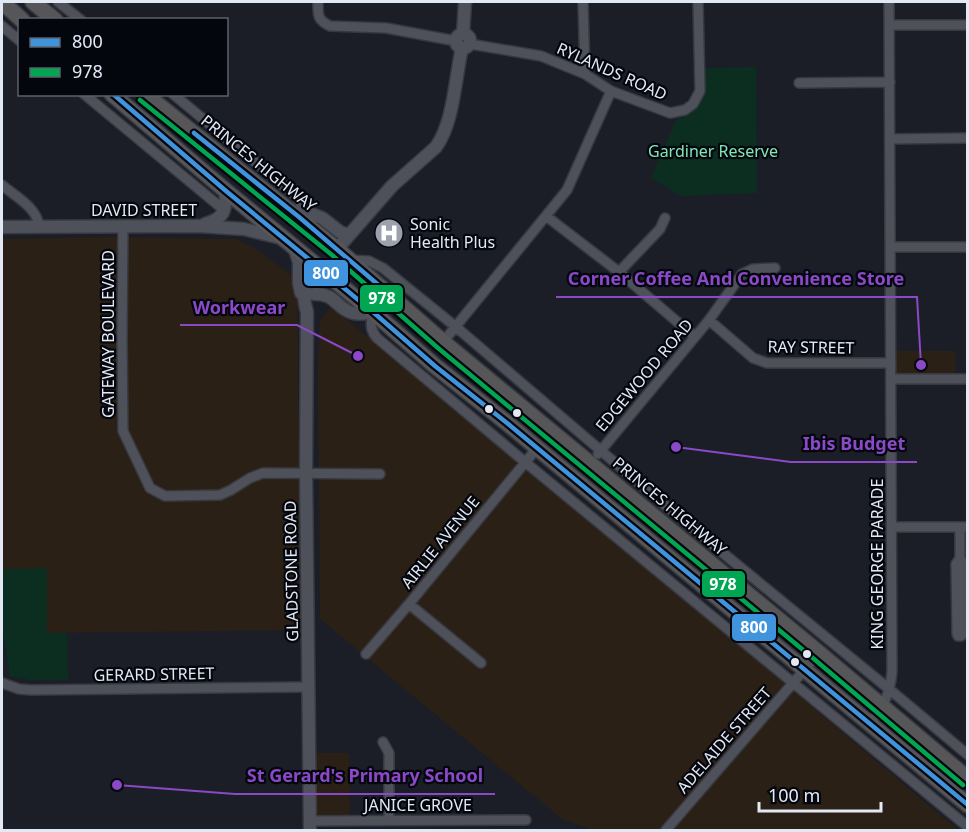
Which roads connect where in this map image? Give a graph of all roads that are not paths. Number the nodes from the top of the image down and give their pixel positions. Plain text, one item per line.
1 (2, 2) edge
2 (33, 2) edge
3 (58, 2) edge
4 (318, 2) edge
5 (465, 2) edge
6 (583, 2) edge
7 (698, 2) edge
8 (889, 2) edge
9 (20, 18) edge
10 (53, 18) edge
11 (78, 18) edge
12 (889, 25) junction
13 (968, 25) edge
14 (2, 26) edge
15 (18, 39) edge
16 (463, 42) junction
17 (585, 74) junction
18 (890, 81) junction
19 (799, 83) dead end
20 (611, 91) junction
21 (86, 96) edge
22 (114, 96) edge
23 (174, 96) edge
24 (148, 97) edge
25 (968, 138) edge
26 (890, 139) junction
27 (178, 173) junction
28 (2, 184) edge
29 (221, 187) junction
30 (224, 210) junction
31 (302, 214) junction
32 (546, 216) junction
33 (665, 218) dead end
34 (123, 226) junction
35 (198, 226) junction
36 (2, 227) edge
37 (39, 227) junction
38 (349, 235) junction
39 (290, 243) junction
40 (890, 247) junction
41 (968, 247) edge
42 (337, 249) junction
43 (350, 260) junction
44 (775, 268) dead end
45 (321, 269) junction
46 (619, 272) junction
47 (308, 302) junction
48 (374, 312) junction
49 (709, 320) junction
50 (456, 327) junction
51 (695, 337) junction
52 (443, 342) junction
53 (891, 363) junction
54 (891, 379) junction
55 (968, 379) edge
56 (537, 448) junction
57 (600, 451) junction
58 (525, 462) junction
59 (590, 463) junction
60 (306, 473) junction
61 (380, 474) dead end
62 (668, 508) junction
63 (648, 512) junction
64 (892, 527) junction
65 (964, 527) edge
66 (960, 558) junction
67 (409, 604) junction
68 (819, 653) junction
69 (366, 654) dead end
70 (481, 663) dead end
71 (804, 670) junction
72 (793, 682) junction
73 (2, 683) edge
74 (308, 687) junction
75 (889, 689) junction
76 (883, 708) junction
77 (869, 725) junction
78 (382, 742) dead end
79 (968, 755) edge
80 (968, 779) edge
81 (968, 805) edge
82 (388, 820) junction
83 (526, 820) dead end
84 (310, 826) edge
85 (968, 827) edge
86 (666, 831) edge

1 - 9 highway
2 - 10 highway
3 - 11 street
4 - 16 street, RYLANDS ROAD
5 - 16 main road
6 - 17 street
7 - 20 street, RYLANDS ROAD
8 - 12 street, KING GEORGE PARADE
12 - 13 street
12 - 18 street, KING GEORGE PARADE
14 - 15 street
16 - 17 street, RYLANDS ROAD
16 - 38 main road
17 - 20 street, RYLANDS ROAD
18 - 19 street
18 - 26 street, KING GEORGE PARADE
20 - 32 street
21 - 27 street
22 - 29 highway
23 - 31 street
24 - 31 highway, PRINCES HIGHWAY
25 - 26 street
26 - 40 street, KING GEORGE PARADE
27 - 29 street
27 - 30 street
28 - 37 street
29 - 30 main road
29 - 39 highway
30 - 35 main road
31 - 38 main road
31 - 42 highway, PRINCES HIGHWAY
32 - 46 street
32 - 50 street
33 - 46 street
34 - 35 main road, DAVID STREET
34 - 37 main road, DAVID STREET
34 - 60 street, GATEWAY BOULEVARD
35 - 39 main road, DAVID STREET
36 - 37 main road, DAVID STREET
38 - 42 main road
39 - 45 highway
39 - 47 main road
40 - 41 street
40 - 53 street, KING GEORGE PARADE
42 - 43 highway, PRINCES HIGHWAY
42 - 45 highway
43 - 50 street, PRINCES HIGHWAY
43 - 52 highway, PRINCES HIGHWAY
44 - 49 street, EDGEWOOD ROAD
45 - 47 main road, GLADSTONE ROAD
45 - 48 highway
46 - 51 street
47 - 48 main road
47 - 60 main road, GLADSTONE ROAD
48 - 56 highway
48 - 58 street
49 - 51 street, EDGEWOOD ROAD
49 - 53 street, RAY STREET
50 - 52 street
50 - 57 street, PRINCES HIGHWAY
51 - 57 street, EDGEWOOD ROAD
52 - 59 highway, PRINCES HIGHWAY
53 - 54 street, KING GEORGE PARADE
54 - 55 street
54 - 64 street, KING GEORGE PARADE
56 - 58 street, AIRLIE AVENUE
56 - 71 highway
57 - 59 street, EDGEWOOD ROAD
57 - 62 street, PRINCES HIGHWAY
58 - 67 street, AIRLIE AVENUE
58 - 72 street
59 - 63 highway, PRINCES HIGHWAY
60 - 61 street, GATEWAY BOULEVARD
60 - 74 main road, GLADSTONE ROAD
62 - 63 street
62 - 75 street, PRINCES HIGHWAY
63 - 68 highway, PRINCES HIGHWAY
64 - 65 street
64 - 75 street, KING GEORGE PARADE
65 - 66 street
66 - 66 street
67 - 69 street, AIRLIE AVENUE
67 - 70 street
68 - 71 street, ADELAIDE STREET
68 - 76 highway, PRINCES HIGHWAY
71 - 72 street, ADELAIDE STREET
71 - 77 highway
72 - 85 street
72 - 86 street, ADELAIDE STREET
73 - 74 street, GERARD STREET
74 - 84 main road, GLADSTONE ROAD
75 - 76 street, KING GEORGE PARADE
75 - 79 street, PRINCES HIGHWAY
76 - 77 street, KING GEORGE PARADE
76 - 80 highway, PRINCES HIGHWAY
77 - 81 highway
78 - 82 street
82 - 83 street, JANICE GROVE
82 - 84 street, JANICE GROVE

